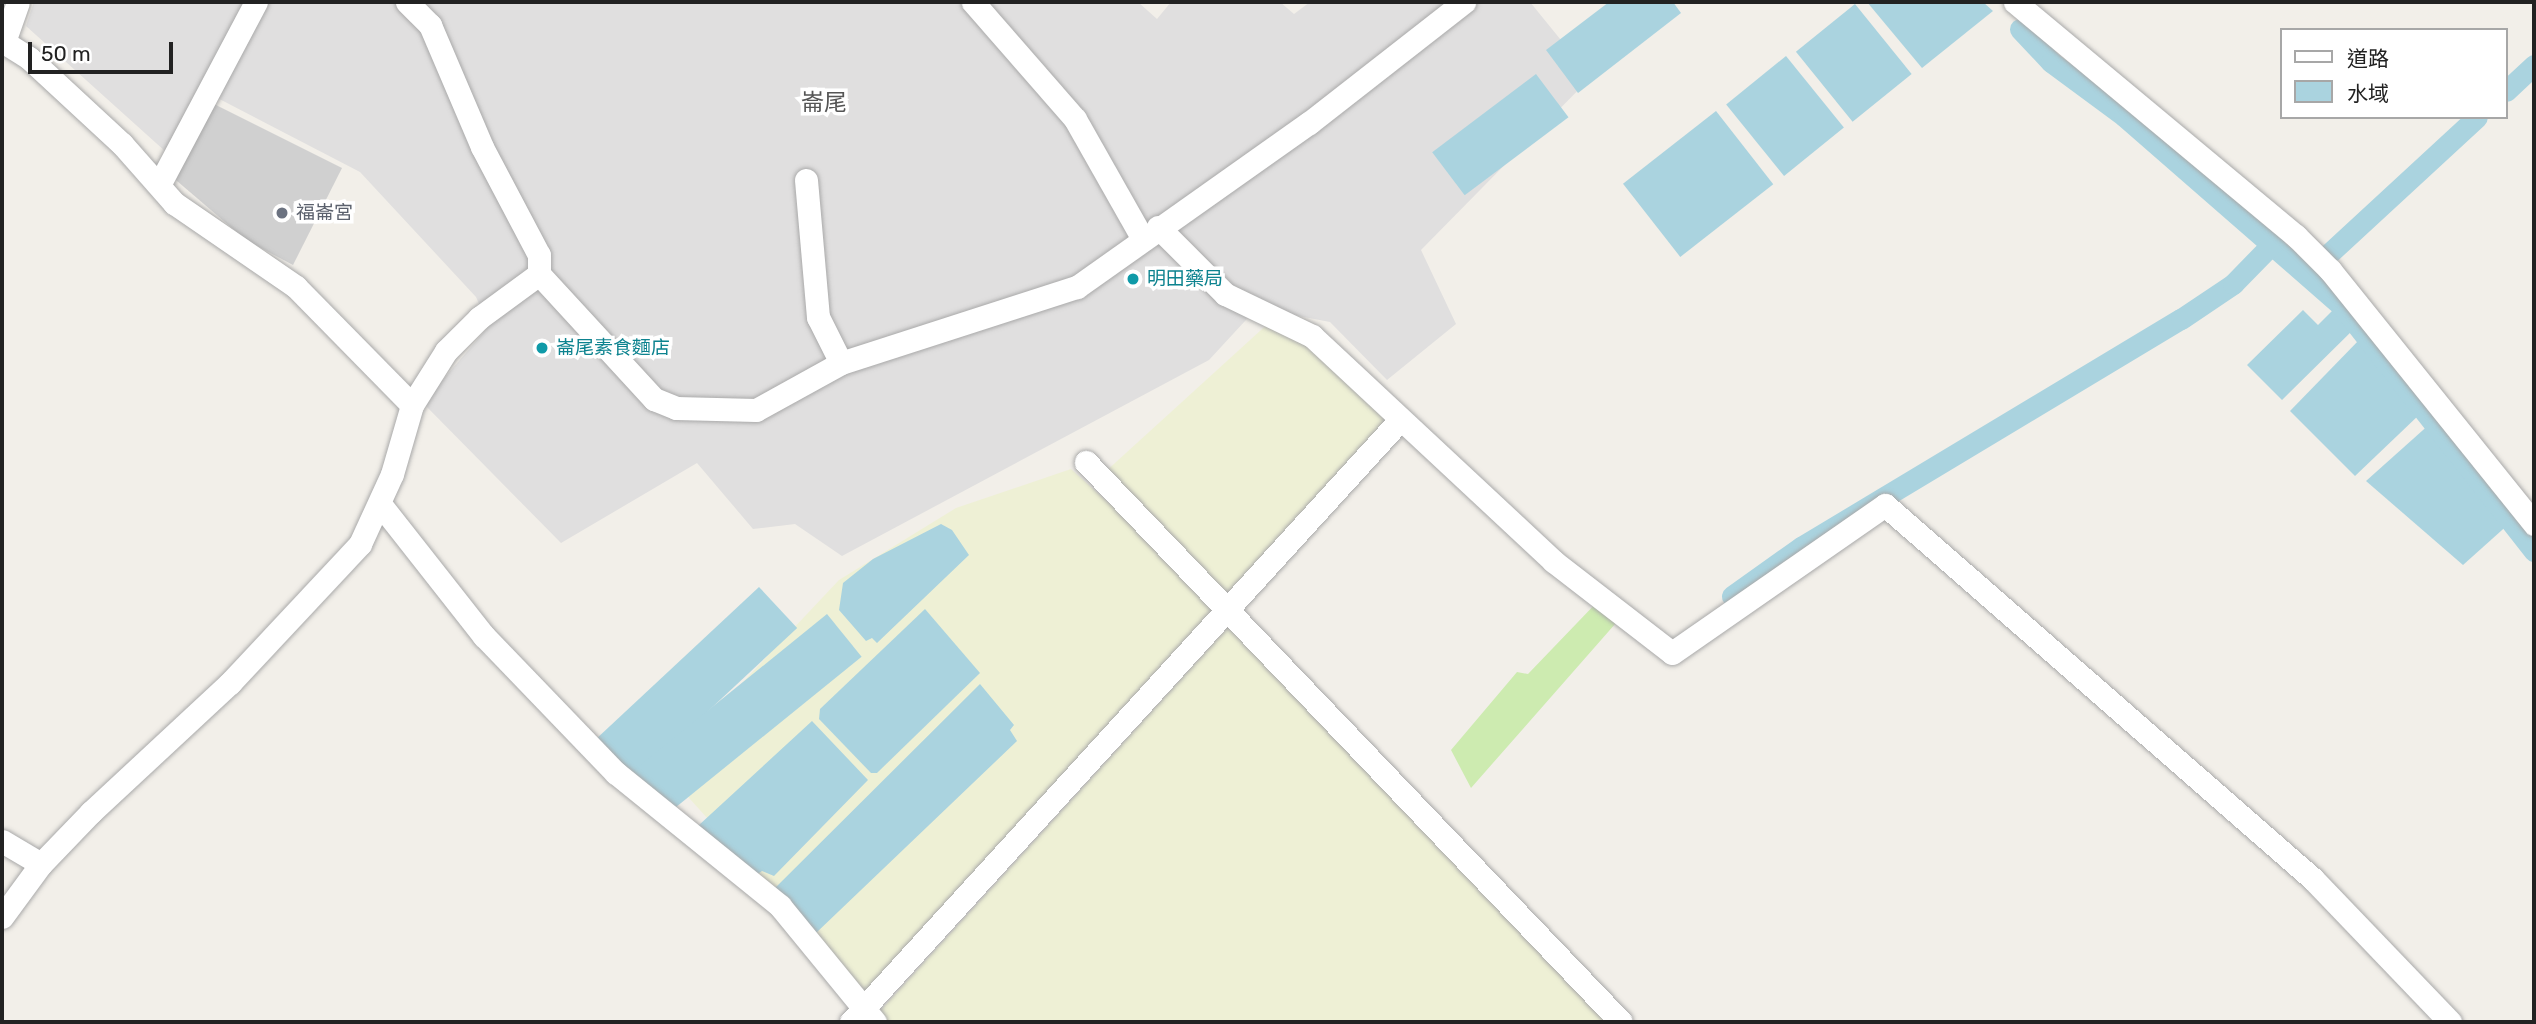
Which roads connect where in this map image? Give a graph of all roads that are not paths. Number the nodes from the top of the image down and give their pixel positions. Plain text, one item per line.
1 (18, 2) edge
2 (256, 2) edge
3 (407, 2) edge
4 (972, 2) edge
5 (1464, 2) edge
6 (2015, 2) edge
7 (3, 41) edge
8 (806, 180) dead end
9 (159, 186) junction
10 (1151, 233) junction
11 (539, 274) junction
12 (841, 363) junction
13 (412, 405) junction
14 (1399, 421) junction
15 (1086, 462) dead end
16 (380, 504) junction
17 (2534, 524) edge
18 (1227, 610) junction
19 (2, 841) edge
20 (41, 864) junction
21 (2, 917) edge
22 (863, 1017) edge
23 (1621, 1022) edge
24 (2450, 1022) edge

1 - 7 street
2 - 9 street
3 - 11 street
4 - 10 street
5 - 10 street
6 - 17 street
7 - 9 street
8 - 12 street
9 - 13 street
10 - 12 street
10 - 14 street
11 - 12 street
11 - 13 street
13 - 16 street
14 - 18 street
14 - 24 street
15 - 18 street
16 - 20 street
16 - 22 street
18 - 22 street
18 - 23 street
19 - 20 street
20 - 21 street

